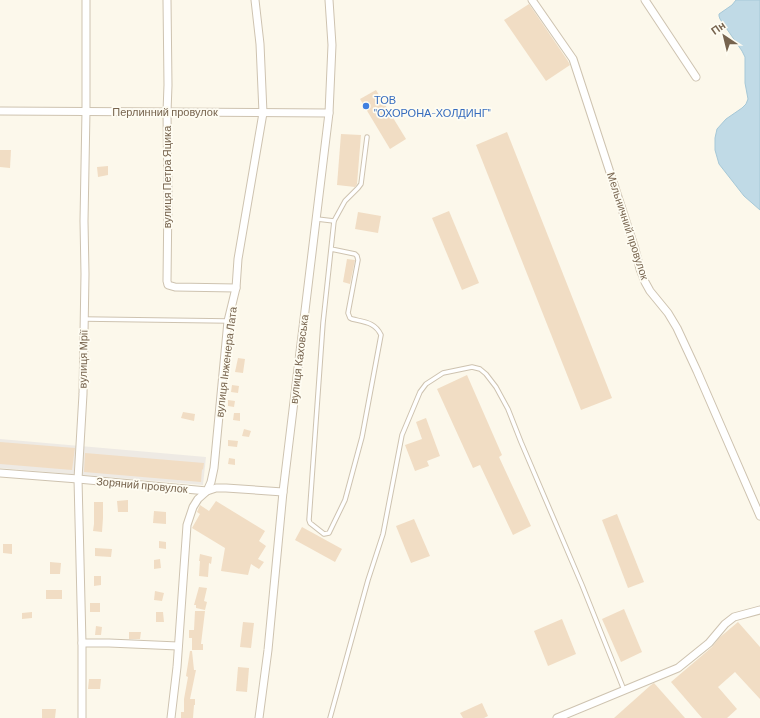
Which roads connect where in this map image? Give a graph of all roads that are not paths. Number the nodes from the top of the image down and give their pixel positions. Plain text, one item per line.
1 (86, 0) edge
2 (166, 0) edge
3 (255, 0) edge
4 (329, 0) edge
5 (532, 0) edge
6 (645, 0) edge
7 (696, 77) dead end
8 (0, 111) edge
9 (86, 111) junction
10 (167, 112) junction
11 (263, 113) junction
12 (329, 113) junction
13 (367, 137) dead end
14 (316, 219) junction
15 (334, 221) junction
16 (331, 249) junction
17 (236, 288) junction
18 (84, 319) junction
19 (228, 321) junction
20 (0, 473) edge
21 (78, 479) junction
22 (207, 491) junction
23 (283, 492) junction
24 (760, 516) edge
25 (760, 610) edge
26 (82, 643) junction
27 (178, 646) junction
28 (624, 691) junction
29 (82, 718) edge
30 (172, 718) edge
31 (259, 718) edge
32 (330, 718) edge
33 (557, 718) edge

1 - 9 street, вулиця Мрії
2 - 10 street, вулиця Петра Яцика
3 - 11 street, вулиця Інженера Лата
4 - 12 street, вулиця Каховська
5 - 24 street, Мельничний провулок
6 - 7 street
8 - 9 street, Перлинний провулок
9 - 10 street, Перлинний провулок
9 - 18 street, вулиця Мрії
10 - 11 street, Перлинний провулок
10 - 17 street, вулиця Петра Яцика
11 - 12 street, Перлинний провулок
11 - 17 street, вулиця Інженера Лата
12 - 14 street, вулиця Каховська
13 - 15 lane
14 - 15 lane
14 - 23 street, вулиця Каховська
15 - 16 lane
16 - 16 lane
17 - 19 street, вулиця Інженера Лата
18 - 19 lane
18 - 21 street, вулиця Мрії
19 - 22 street, вулиця Інженера Лата
20 - 21 street, Зоряний провулок
21 - 22 street, Зоряний провулок
21 - 26 street, вулиця Мрії
22 - 23 street, Зоряний провулок
22 - 27 street, вулиця Інженера Лата
23 - 31 street, вулиця Каховська
25 - 28 street
26 - 27 street
26 - 29 street, вулиця Мрії
27 - 30 street, вулиця Інженера Лата
28 - 32 lane
28 - 33 street

